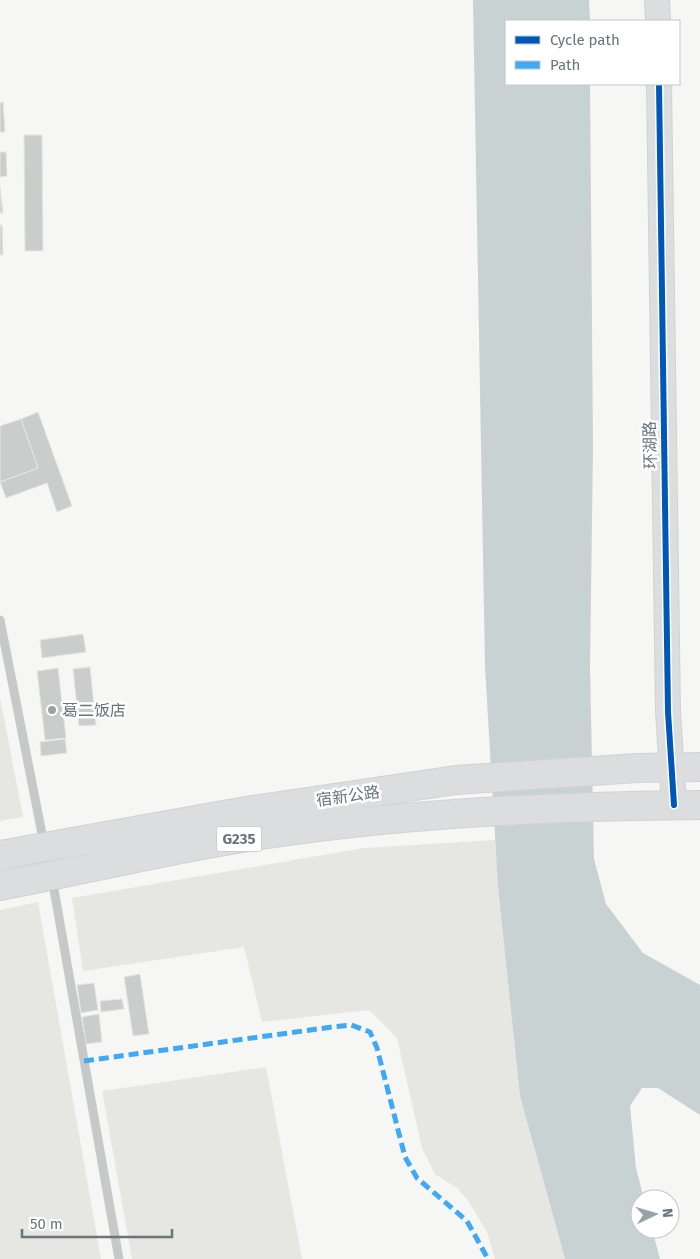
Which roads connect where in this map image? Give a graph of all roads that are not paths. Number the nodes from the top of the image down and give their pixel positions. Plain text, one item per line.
1 (658, 0) edge
2 (658, 20) edge
3 (659, 85) edge
4 (0, 620) edge
5 (672, 767) junction
6 (700, 767) edge
7 (687, 805) edge
8 (45, 847) junction
9 (7, 854) edge
10 (51, 876) junction
11 (9, 884) edge
12 (119, 1259) edge

1 - 2 street
3 - 5 street, 环湖路
4 - 8 lane
5 - 6 highway, 宿新公路 / G235
5 - 7 street, 环湖路
5 - 8 highway, 宿新公路 / G235
7 - 10 highway, 宿新公路 / G235
8 - 9 highway, 宿新公路 / G235
10 - 11 highway, 宿新公路 / G235
10 - 12 lane

